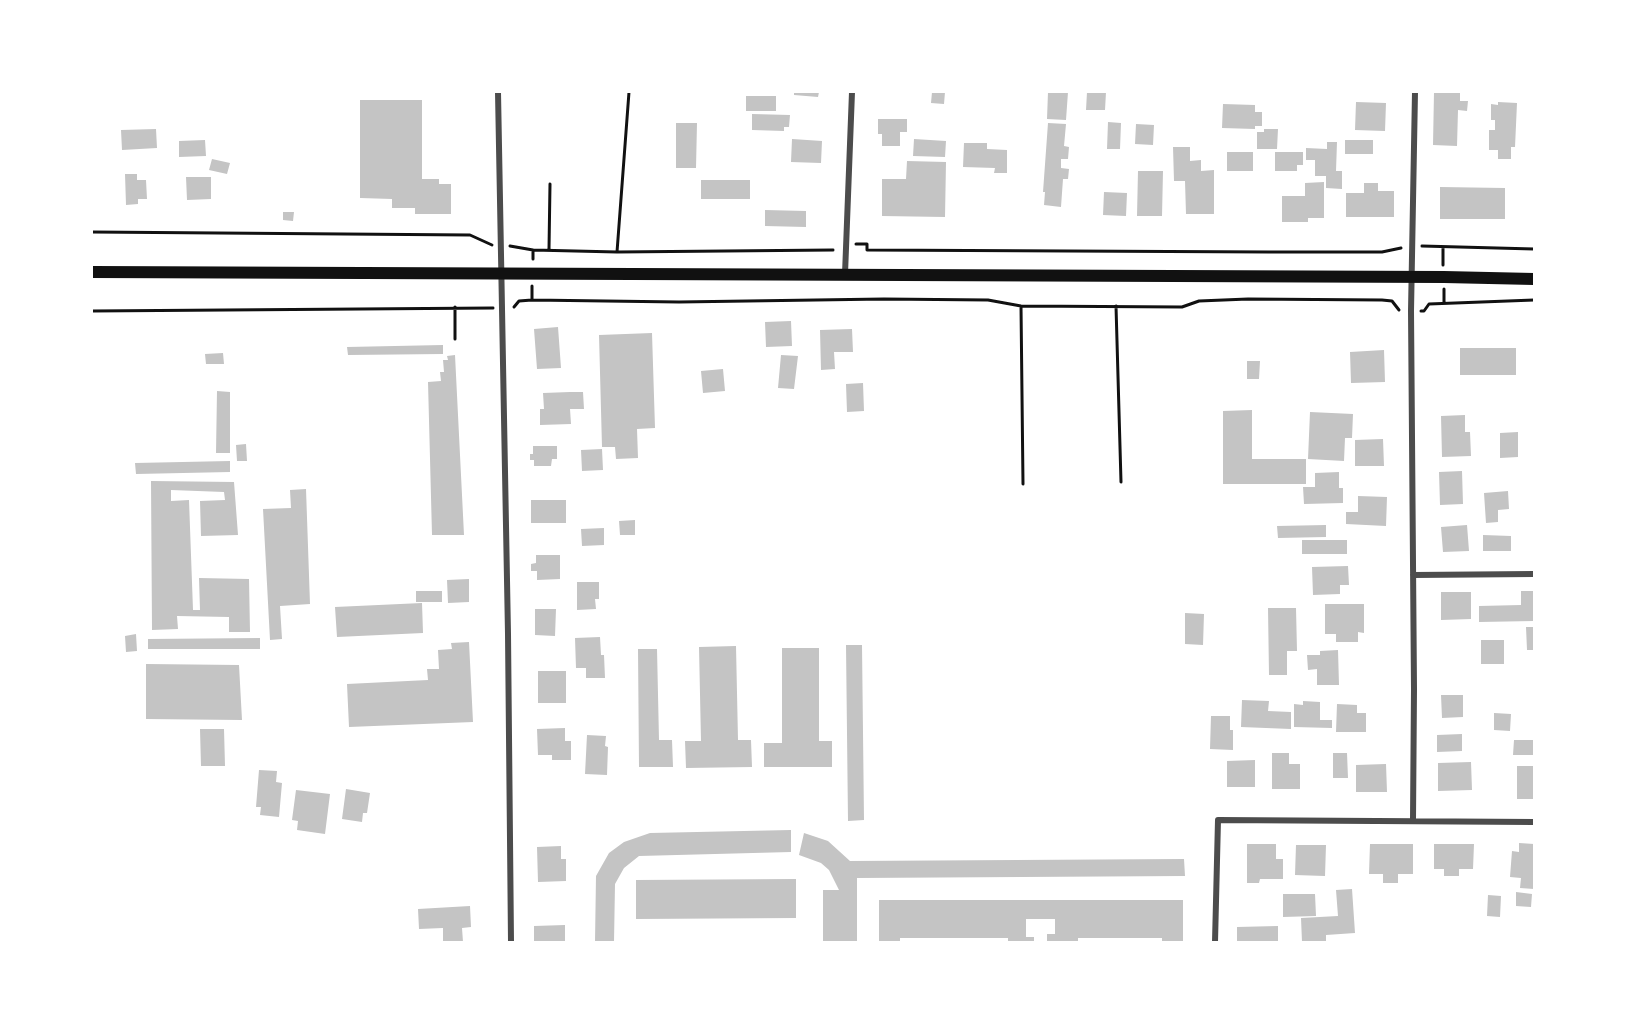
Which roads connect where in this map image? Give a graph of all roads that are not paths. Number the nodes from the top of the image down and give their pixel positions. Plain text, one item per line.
1 (498, 92) edge
2 (852, 92) edge
3 (1415, 92) edge
4 (92, 272) edge
5 (500, 274) junction
6 (845, 275) junction
7 (1412, 277) junction
8 (1534, 279) edge
9 (1534, 574) edge
10 (1413, 575) junction
11 (1413, 820) junction
12 (1534, 822) edge
13 (511, 942) edge
14 (1215, 942) edge

1 - 5 street
2 - 6 street
3 - 7 street
4 - 5 highway
5 - 6 highway
5 - 13 street
6 - 7 highway
7 - 8 highway
7 - 10 street
9 - 10 street
10 - 11 street
11 - 12 street
11 - 14 street

